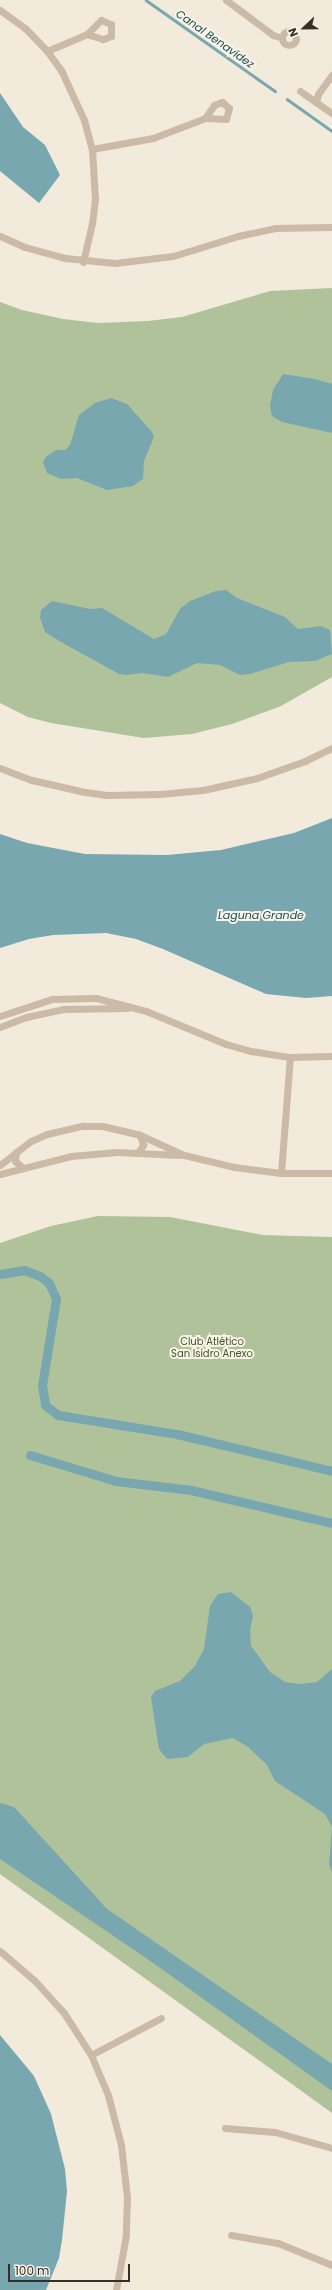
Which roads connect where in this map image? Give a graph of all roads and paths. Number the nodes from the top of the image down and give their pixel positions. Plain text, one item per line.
1 (226, 0) edge
2 (0, 10) edge
3 (87, 34) dead end
4 (282, 38) dead end
5 (47, 51) junction
6 (332, 75) edge
7 (300, 91) dead end
8 (316, 102) junction
9 (332, 113) edge
10 (205, 118) dead end
11 (92, 149) junction
12 (332, 227) edge
13 (0, 236) edge
14 (83, 262) junction
15 (332, 748) edge
16 (0, 768) edge
17 (135, 1008) junction
18 (0, 1016) edge
19 (0, 1027) edge
20 (332, 1056) edge
21 (290, 1057) junction
22 (140, 1135) junction
23 (16, 1151) junction
24 (138, 1152) junction
25 (184, 1155) junction
26 (0, 1165) edge
27 (23, 1168) junction
28 (332, 1172) edge
29 (281, 1173) junction
30 (0, 1174) edge
31 (0, 1951) edge
32 (161, 2018) dead end
33 (91, 2054) junction
34 (225, 2128) dead end
35 (332, 2148) edge
36 (231, 2235) dead end
37 (332, 2265) edge
38 (116, 2290) edge

1 - 4 street
2 - 5 street
3 - 5 street
5 - 11 street
6 - 8 street
7 - 8 street
8 - 9 street
10 - 11 street
11 - 14 street
12 - 14 street
13 - 14 street
15 - 16 street
17 - 18 street
17 - 19 street
17 - 21 street
20 - 21 street
21 - 29 street
22 - 23 street
22 - 24 street
22 - 25 street
23 - 26 street
23 - 27 street
24 - 25 street
24 - 27 street
25 - 29 street
27 - 30 street
28 - 29 street
31 - 33 street
32 - 33 street
33 - 38 street
34 - 35 street
36 - 37 street

